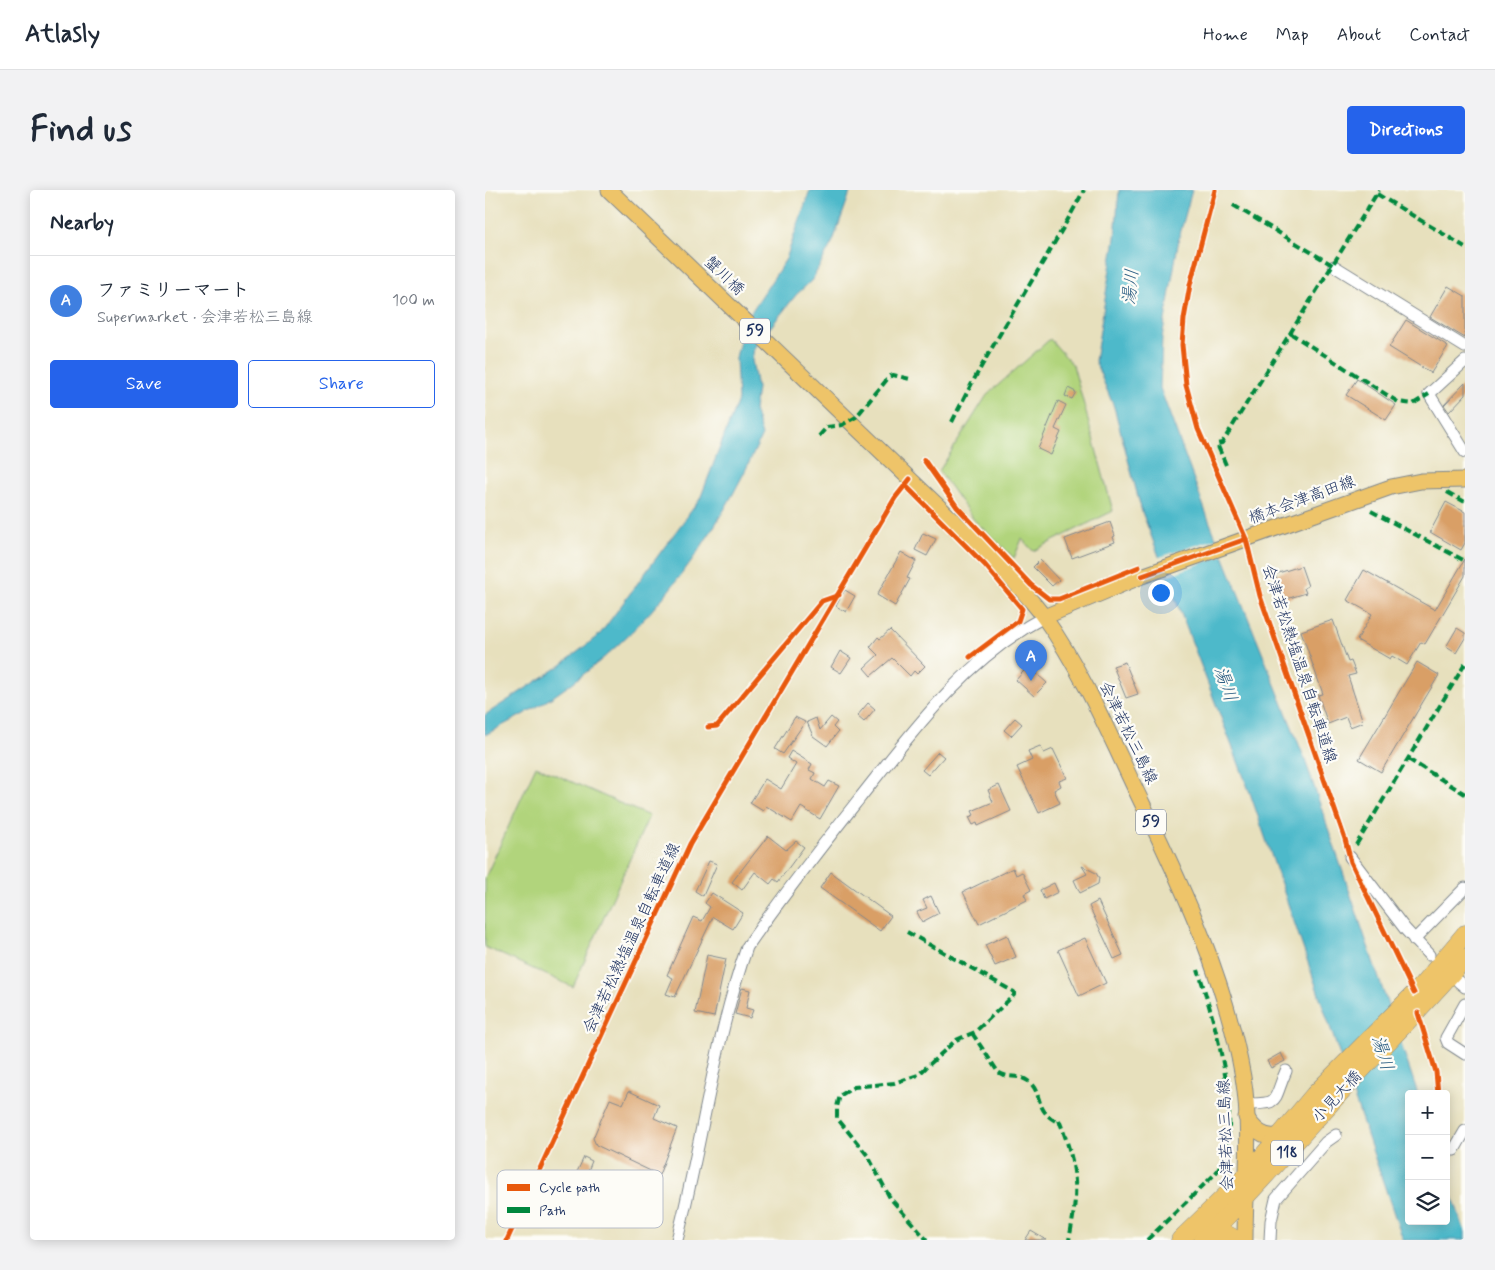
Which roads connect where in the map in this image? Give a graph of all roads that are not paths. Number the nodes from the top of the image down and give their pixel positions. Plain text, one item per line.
1 (609, 190) edge
2 (1334, 266) dead end
3 (1465, 347) edge
4 (1465, 360) edge
5 (1465, 452) edge
6 (902, 471) joint
7 (1465, 480) edge
8 (1044, 617) junction
9 (1350, 857) dead end
10 (1465, 888) edge
11 (1465, 934) edge
12 (1415, 940) junction
13 (1429, 955) dead end
14 (1465, 958) edge
15 (1425, 993) junction
16 (1465, 1004) edge
17 (1465, 1054) edge
18 (1286, 1071) dead end
19 (1321, 1101) junction
20 (1245, 1111) junction
21 (1465, 1131) edge
22 (1280, 1135) junction
23 (1336, 1135) dead end
24 (1453, 1150) dead end
25 (1245, 1176) junction
26 (1245, 1199) junction
27 (1206, 1238) edge
28 (677, 1240) edge
29 (1180, 1240) edge
30 (1237, 1240) edge
31 (1245, 1240) edge
32 (1270, 1240) edge

1 - 6 main road, 蟹川橋 / 59
2 - 3 street
4 - 5 street
6 - 8 main road, 会津若松三島線 / 59
7 - 8 main road, 橋本会津高田線
8 - 20 main road, 会津若松三島線 / 59
8 - 28 street
9 - 12 street
10 - 12 street
11 - 15 highway, 118
12 - 13 street
14 - 15 highway, 118
15 - 19 highway, 小見大橋 / 118
16 - 17 street
18 - 20 street
19 - 22 highway, 小見大橋 / 118
19 - 26 highway, 小見大橋 / 118
20 - 22 main road
20 - 25 main road, 会津若松三島線 / 59
21 - 24 street
22 - 25 highway, 小見大橋 / 118
23 - 32 street
25 - 26 main road, 会津若松三島線 / 59
25 - 29 highway, 118
26 - 27 highway, 118
26 - 31 main road, 会津若松三島線 / 59
27 - 30 highway

